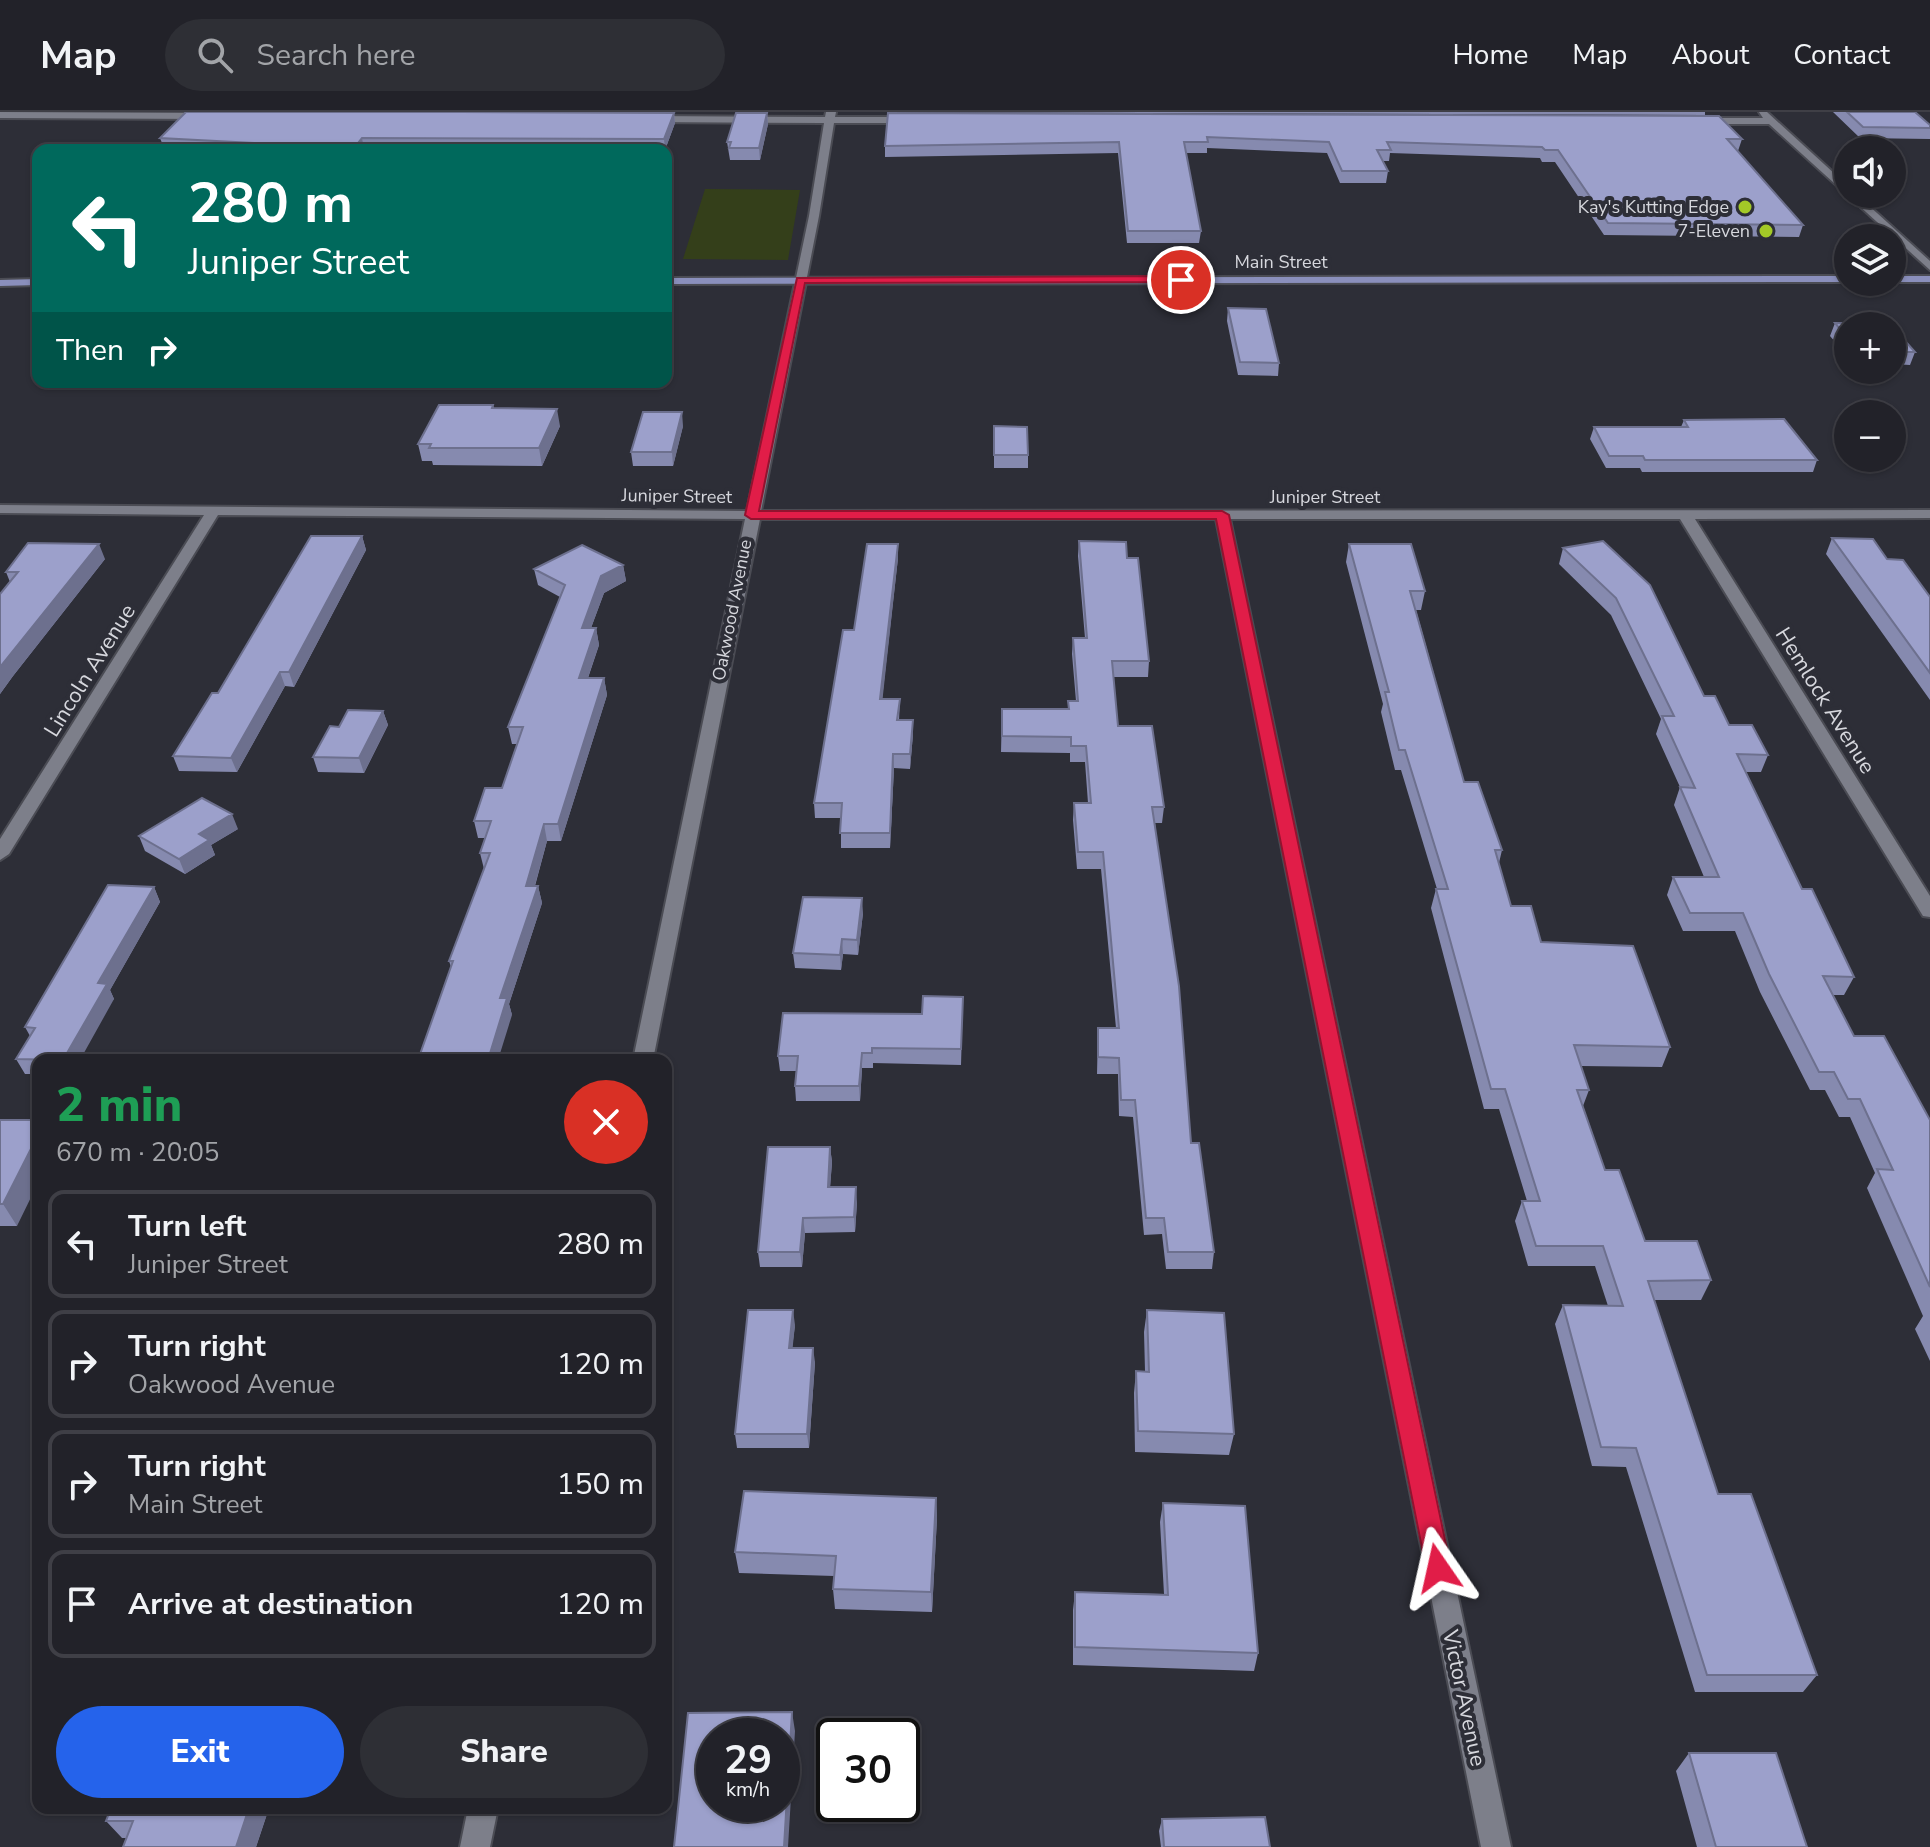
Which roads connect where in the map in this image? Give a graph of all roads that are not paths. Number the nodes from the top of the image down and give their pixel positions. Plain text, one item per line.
1 (1762, 112) edge
2 (149, 114) edge
3 (0, 115) edge
4 (226, 116) edge
5 (830, 116) edge
6 (639, 119) edge
7 (925, 120) edge
8 (1691, 121) edge
9 (1771, 121) junction
10 (1834, 179) edge
11 (1865, 208) edge
12 (1930, 267) edge
13 (1834, 279) edge
14 (1906, 279) edge
15 (1930, 279) edge
16 (801, 280) junction
17 (672, 281) edge
18 (32, 282) edge
19 (0, 283) edge
20 (0, 509) edge
21 (215, 509) junction
22 (1684, 513) junction
23 (1930, 514) edge
24 (751, 515) junction
25 (1222, 515) junction
26 (0, 854) edge
27 (1930, 911) edge
28 (644, 1054) edge
29 (482, 1814) edge
30 (475, 1847) edge
31 (1496, 1847) edge

1 - 9 street
2 - 3 street
2 - 4 street
5 - 6 street
5 - 7 street
5 - 16 street, Oakwood Avenue
8 - 9 street
9 - 10 street
11 - 12 street
13 - 16 main road, Main Street
14 - 15 main road
16 - 17 main road, Main Street
16 - 24 street, Oakwood Avenue
18 - 19 main road
20 - 21 street, Juniper Street
21 - 24 street, Juniper Street
21 - 26 street, Lincoln Avenue
22 - 23 street, Juniper Street
22 - 25 street, Juniper Street
22 - 27 street, Hemlock Avenue
24 - 25 street, Juniper Street
24 - 28 street, Oakwood Avenue
25 - 31 street, Victor Avenue
29 - 30 street

